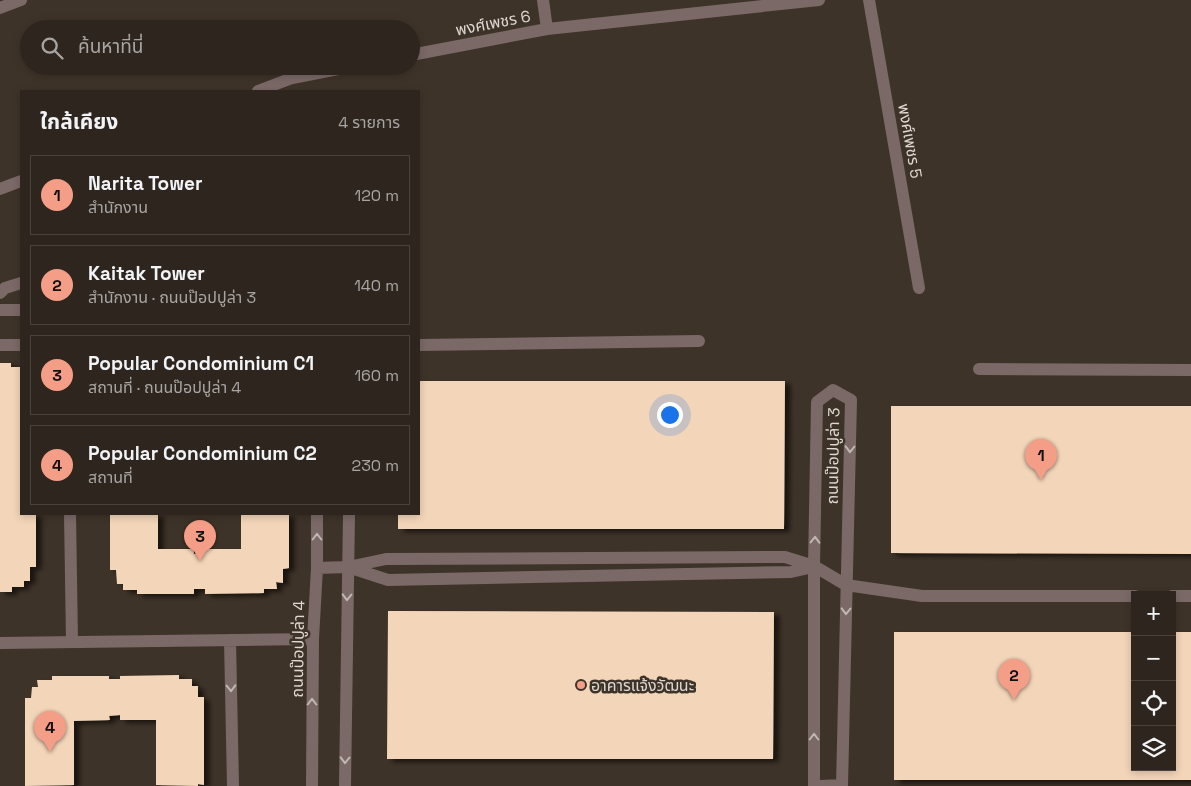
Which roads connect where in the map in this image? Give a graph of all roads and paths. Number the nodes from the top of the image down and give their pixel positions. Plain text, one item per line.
1 (20, 0) edge
2 (543, 0) edge
3 (820, 0) edge
4 (869, 0) edge
5 (0, 8) edge
6 (547, 29) junction
7 (420, 53) edge
8 (308, 75) edge
9 (261, 90) edge
10 (20, 181) edge
11 (0, 189) edge
12 (20, 283) edge
13 (919, 288) dead end
14 (0, 293) edge
15 (0, 310) edge
16 (20, 310) edge
17 (699, 341) dead end
18 (0, 345) edge
19 (20, 345) edge
20 (420, 345) edge
21 (979, 368) dead end
22 (1191, 370) edge
23 (70, 515) edge
24 (317, 515) edge
25 (349, 515) edge
26 (814, 566) junction
27 (348, 567) junction
28 (317, 568) junction
29 (846, 585) junction
30 (1131, 596) edge
31 (1176, 596) edge
32 (1191, 596) edge
33 (313, 639) junction
34 (230, 640) junction
35 (72, 642) junction
36 (0, 643) edge
37 (233, 786) edge
38 (312, 786) edge
39 (345, 786) edge
40 (814, 786) edge
41 (821, 786) edge
42 (842, 786) edge

1 - 5 street
2 - 6 street
3 - 6 street, พงศ์เพชร 6
4 - 13 street, พงศ์เพชร 5
6 - 7 street, พงศ์เพชร 6
8 - 9 street
10 - 11 street
12 - 14 street
15 - 16 street
17 - 20 street
18 - 19 street
21 - 22 street
23 - 35 street
28 -> 24 street, ถนนป๊อปปูล่า 4
25 - 27 street
26 - 27 street
26 - 27 street
26 - 29 street
26 -> 29 street, ถนนป๊อปปูล่า 3
40 -> 26 street, ถนนป๊อปปูล่า 3
27 - 28 street
27 -> 39 street
28 - 33 street, ถนนป๊อปปูล่า 4
29 - 30 street
29 -> 42 street, ถนนป๊อปปูล่า 3
31 - 32 street
33 - 34 street
38 -> 33 street, ถนนป๊อปปูล่า 4
34 - 35 street
34 -> 37 street
35 - 36 street
41 - 42 street

